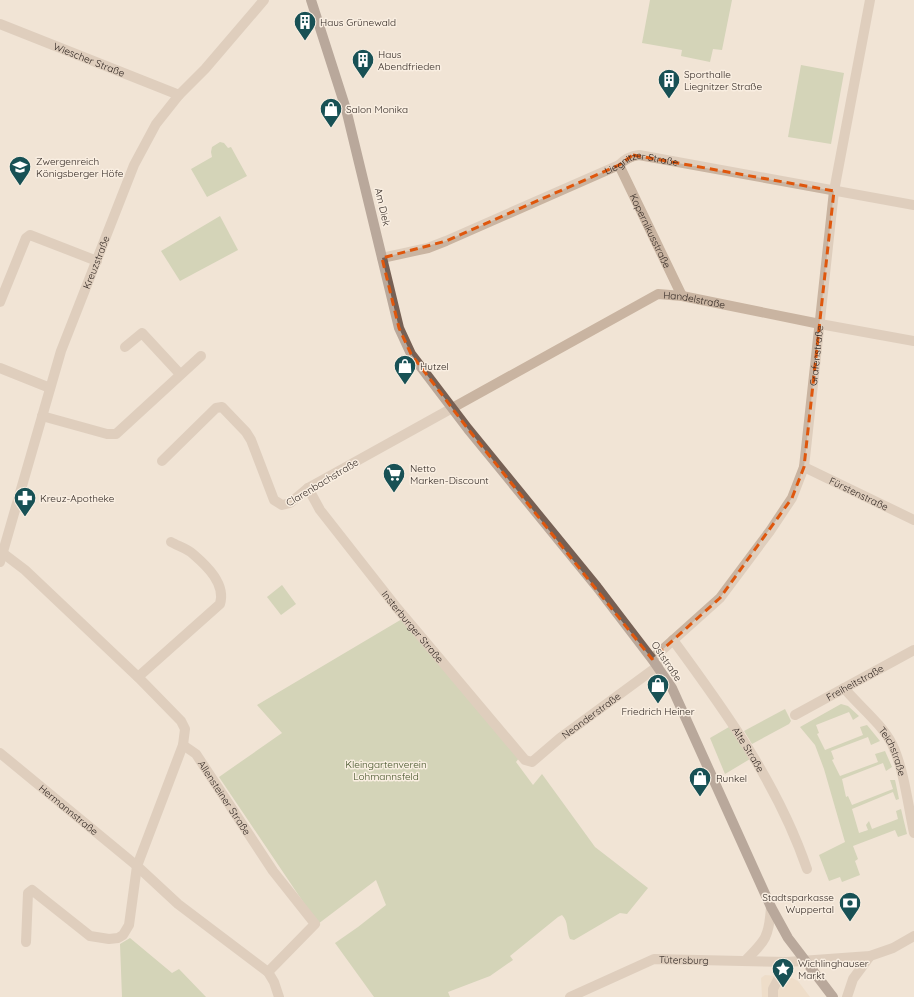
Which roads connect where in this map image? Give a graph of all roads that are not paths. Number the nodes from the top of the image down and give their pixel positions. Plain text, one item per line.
1 (264, 0) edge
2 (310, 0) edge
3 (870, 0) edge
4 (0, 24) edge
5 (179, 95) junction
6 (619, 165) junction
7 (834, 191) junction
8 (914, 205) edge
9 (382, 258) junction
10 (97, 260) junction
11 (682, 296) junction
12 (0, 302) edge
13 (820, 324) junction
14 (914, 341) edge
15 (125, 348) dead end
16 (200, 356) dead end
17 (0, 368) edge
18 (180, 374) junction
19 (50, 388) junction
20 (452, 409) junction
21 (42, 416) junction
22 (162, 461) dead end
23 (804, 467) junction
24 (308, 488) junction
25 (914, 520) edge
26 (171, 542) dead end
27 (1, 555) edge
28 (673, 640) junction
29 (914, 650) edge
30 (655, 662) junction
31 (138, 677) junction
32 (844, 688) junction
33 (795, 715) dead end
34 (183, 745) junction
35 (0, 753) edge
36 (525, 760) joint
37 (914, 833) edge
38 (137, 866) junction
39 (807, 869) dead end
40 (771, 907) junction
41 (914, 936) edge
42 (26, 942) dead end
43 (870, 956) junction
44 (745, 961) junction
45 (805, 961) junction
46 (787, 962) junction
47 (268, 972) junction
48 (581, 995) edge
49 (279, 997) edge
50 (570, 997) edge
51 (773, 997) edge
52 (833, 997) edge
53 (846, 997) edge

1 - 5 street, Kreuzstraße
2 - 9 main road, Am Diek
3 - 7 street, Grafenstraße
4 - 5 street, Wiescher Straße
5 - 10 street, Kreuzstraße
6 - 7 street, Liegnitzer Straße
6 - 9 street, Liegnitzer Straße
6 - 11 street, Kopernikusstraße
7 - 8 street, Liegnitzer Straße
7 - 13 street, Grafenstraße
9 - 20 main road, Am Diek
10 - 12 street
10 - 19 street, Kreuzstraße
11 - 13 street, Handelstraße
11 - 20 street, Handelstraße
13 - 14 street, Handelstraße
13 - 23 street, Grafenstraße
15 - 18 street
16 - 18 street
17 - 19 street
18 - 21 street
19 - 21 street, Kreuzstraße
20 - 24 street, Clarenbachstraße
20 - 30 main road, Oststraße
21 - 27 street, Kreuzstraße
22 - 24 street, Clarenbachstraße
23 - 25 street, Fürstenstraße
23 - 28 street, Grafenstraße
24 - 36 street, Insterburger Straße
26 - 31 street
27 - 31 street
28 - 30 street, Grafenstraße
28 - 39 street, Alte Straße
29 - 32 street, Freiheitstraße
30 - 36 street, Neanderstraße
30 - 40 main road, Oststraße
31 - 34 street
32 - 33 street, Freiheitstraße
32 - 37 street, Teichstraße
34 - 38 street
34 - 47 street, Allensteiner Straße
35 - 38 street, Hermannstraße
38 - 42 street
38 - 47 street, Hermannstraße
40 - 44 street
40 - 45 main road, Oststraße
41 - 43 street, Tütersburg
43 - 45 street, Tütersburg
43 - 53 street
44 - 46 street, Tütersburg
44 - 48 street, Tütersburg
45 - 46 street, Tütersburg
45 - 52 main road, Oststraße
46 - 51 street
47 - 49 street, Hermannstraße
48 - 50 street, Tütersburg

